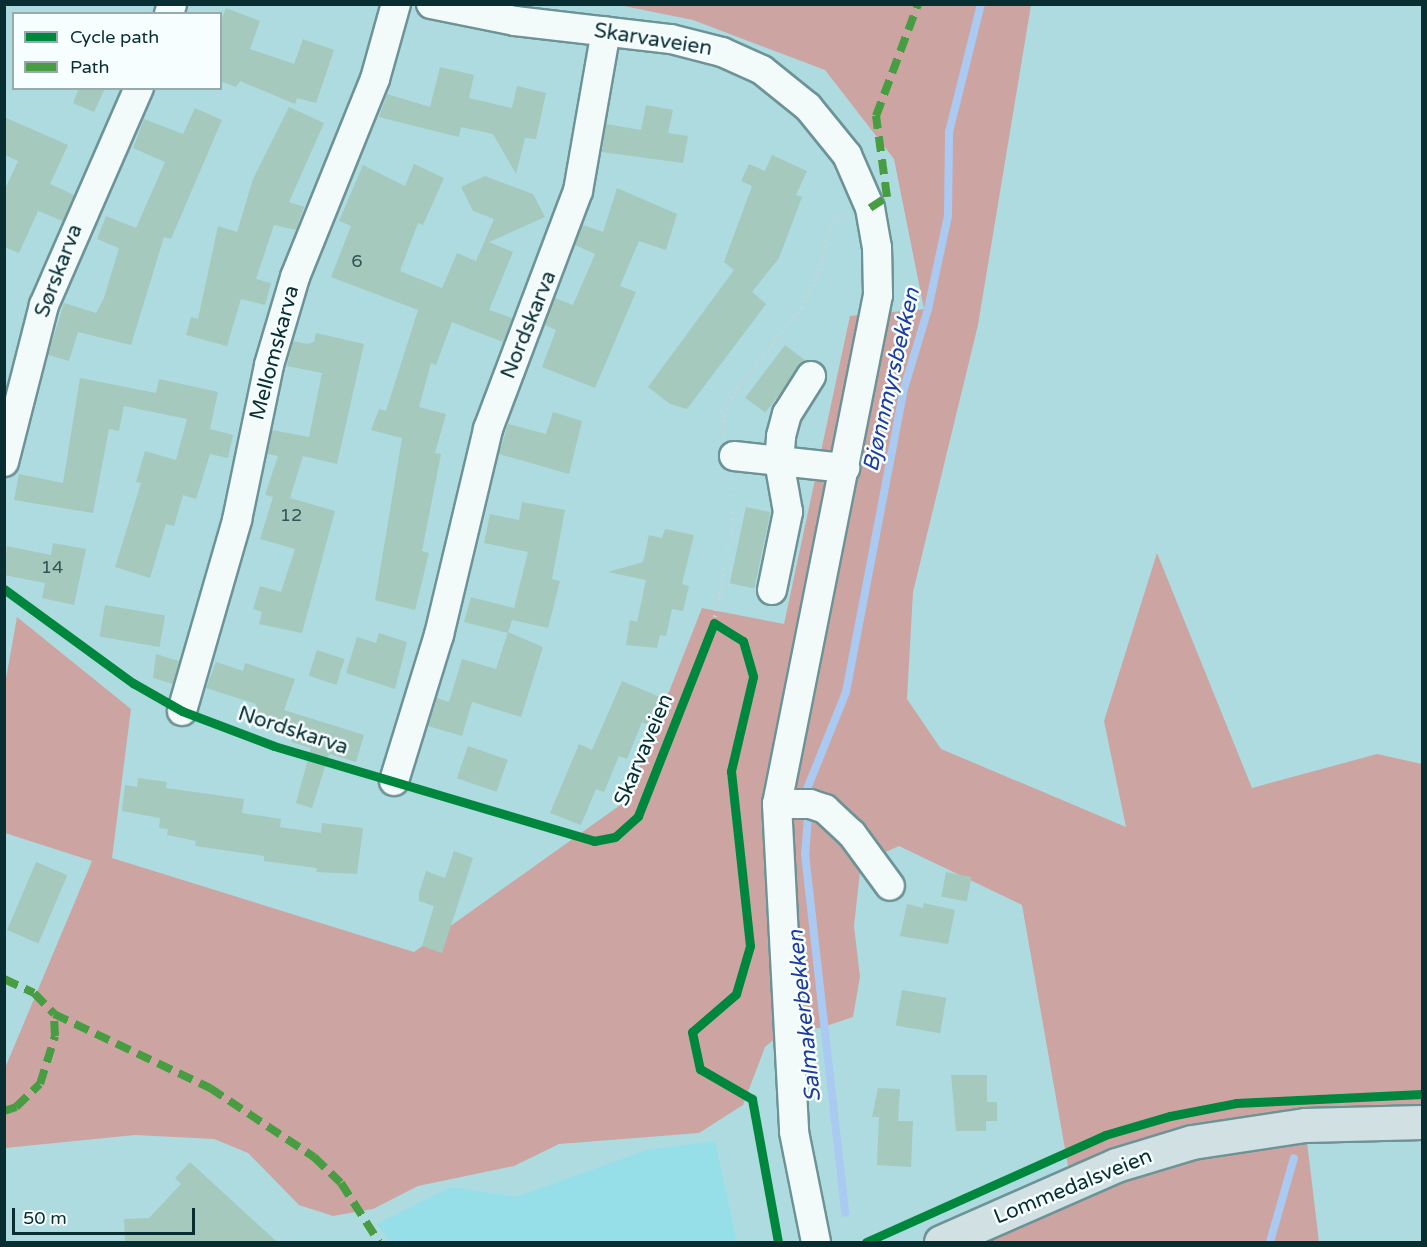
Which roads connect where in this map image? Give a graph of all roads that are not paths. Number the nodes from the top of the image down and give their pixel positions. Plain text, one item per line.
1 (396, 4) edge
2 (431, 4) edge
3 (606, 31) junction
4 (138, 90) edge
5 (811, 376) dead end
6 (734, 456) dead end
7 (779, 461) junction
8 (4, 462) edge
9 (845, 468) junction
10 (772, 590) dead end
11 (182, 711) dead end
12 (394, 781) dead end
13 (777, 804) junction
14 (890, 886) dead end
15 (1422, 1122) edge
16 (816, 1242) edge
17 (941, 1242) edge

1 - 11 street, Mellomskarva
2 - 3 street, Skarvaveien
3 - 9 street, Skarvaveien
3 - 12 street, Nordskarva
4 - 8 street, Sørskarva
5 - 7 street
6 - 7 street
7 - 9 street
7 - 10 street
9 - 13 street, Skarvaveien
13 - 14 street
13 - 16 street, Skarvaveien
15 - 17 main road, Lommedalsveien

